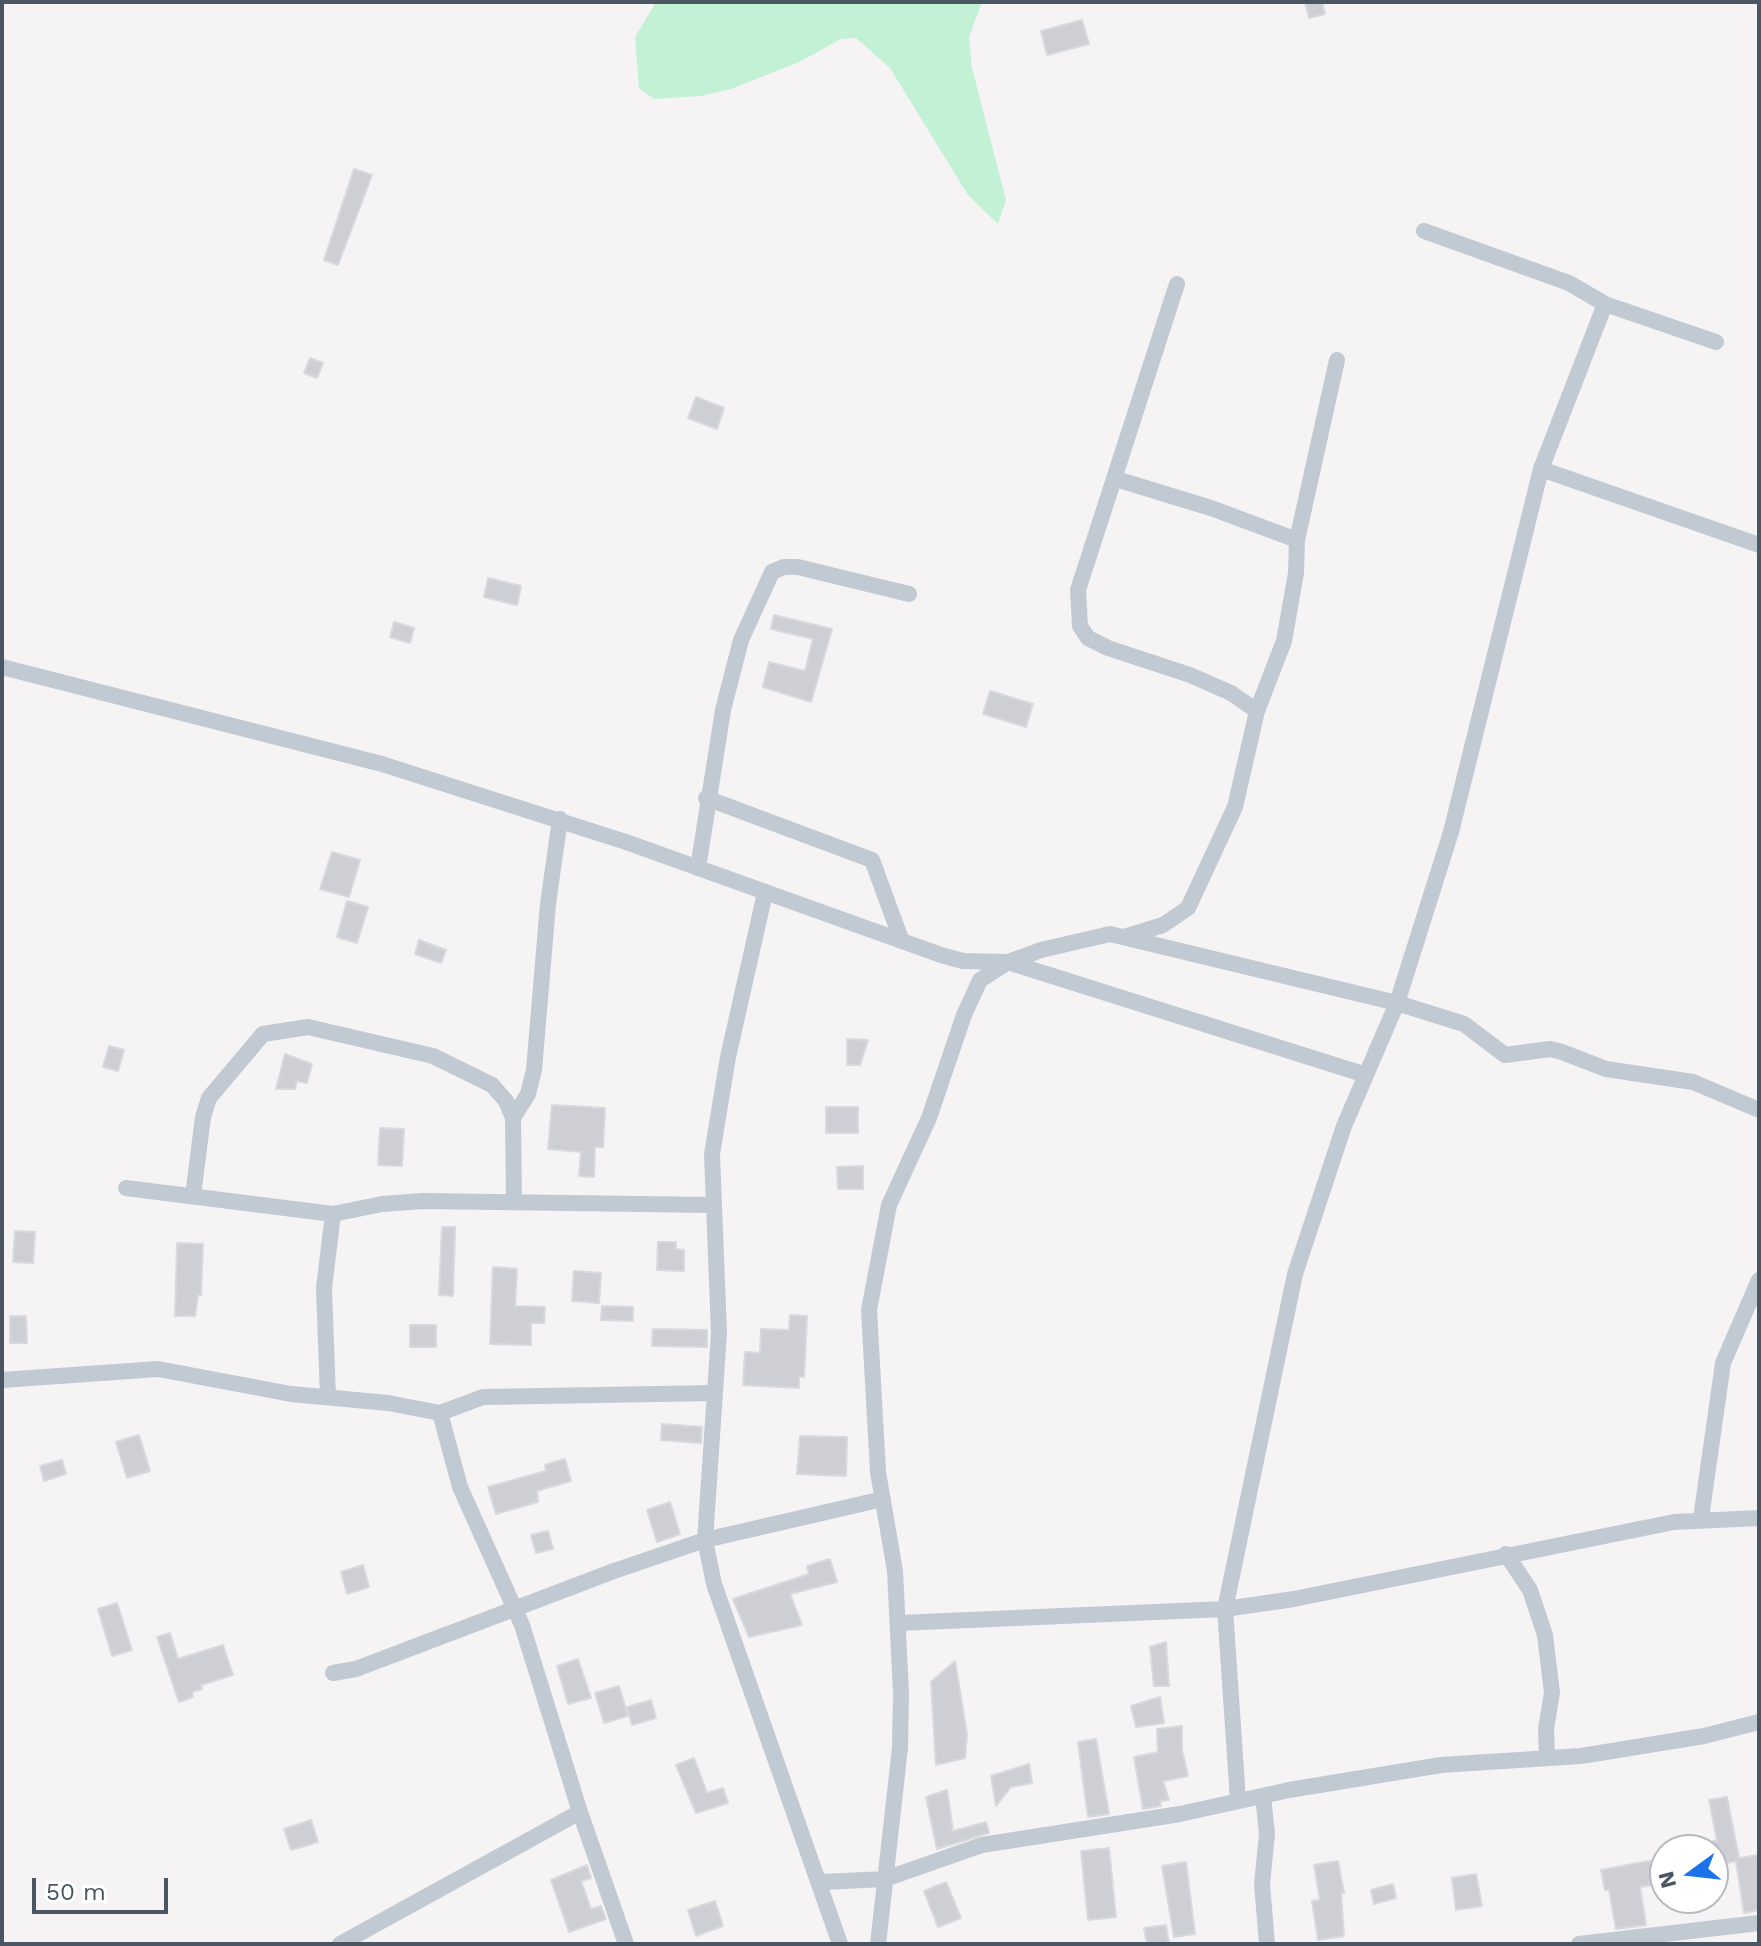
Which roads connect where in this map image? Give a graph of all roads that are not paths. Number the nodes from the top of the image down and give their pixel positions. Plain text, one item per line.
1 (1424, 231) dead end
2 (1177, 284) dead end
3 (1605, 304) junction
4 (1716, 342) dead end
5 (1337, 360) dead end
6 (1541, 469) junction
7 (1116, 479) junction
8 (1297, 540) junction
9 (1759, 545) edge
10 (909, 594) dead end
11 (2, 667) edge
12 (1257, 711) junction
13 (706, 798) junction
14 (560, 819) junction
15 (698, 868) junction
16 (765, 893) junction
17 (1123, 937) junction
18 (901, 939) junction
19 (1008, 962) junction
20 (1397, 1003) junction
21 (1366, 1075) junction
22 (1759, 1110) edge
23 (513, 1118) junction
24 (126, 1188) dead end
25 (193, 1196) junction
26 (514, 1200) junction
27 (712, 1205) junction
28 (333, 1214) junction
29 (1759, 1280) edge
30 (2, 1380) edge
31 (715, 1393) junction
32 (328, 1397) junction
33 (440, 1413) junction
34 (883, 1499) junction
35 (1701, 1518) junction
36 (1759, 1518) edge
37 (705, 1540) junction
38 (1506, 1554) junction
39 (1225, 1609) junction
40 (516, 1610) junction
41 (899, 1623) junction
42 (333, 1673) dead end
43 (1759, 1722) edge
44 (1547, 1758) junction
45 (1263, 1796) junction
46 (1238, 1800) junction
47 (580, 1812) junction
48 (885, 1879) junction
49 (822, 1882) junction
50 (1759, 1923) edge
51 (340, 1944) edge
52 (626, 1944) edge
53 (840, 1944) edge
54 (878, 1944) edge
55 (1267, 1944) edge
56 (1579, 1944) edge

1 - 3 street
2 - 7 street
3 - 4 street
3 - 6 street
5 - 8 street
6 - 9 street
6 - 20 street
7 - 8 street
7 - 12 street
8 - 12 street
10 - 13 street
11 - 14 street
12 - 17 street
13 - 15 street
13 - 18 street
14 - 15 street
14 - 23 street
15 - 16 street
16 - 18 street
16 - 27 street
17 - 19 street
17 - 20 street
18 - 19 street
19 - 21 street
19 - 34 street
20 - 21 street
20 - 22 street
21 - 39 street
23 - 25 street
23 - 26 street
24 - 25 street
25 - 28 street
26 - 27 street
26 - 28 street
27 - 31 street
28 - 32 street
29 - 35 street
30 - 32 street
31 - 33 street
31 - 37 street
32 - 33 street
33 - 40 street
34 - 37 street
34 - 41 street
35 - 36 street
35 - 38 street
37 - 40 street
37 - 49 street
38 - 39 street
38 - 44 street
39 - 41 street
39 - 46 street
40 - 42 street
40 - 47 street
41 - 48 street
43 - 44 street
44 - 45 street
45 - 46 street
45 - 55 street
46 - 48 street
47 - 51 street
47 - 52 street
48 - 49 street
48 - 54 street
49 - 53 street
50 - 56 street

